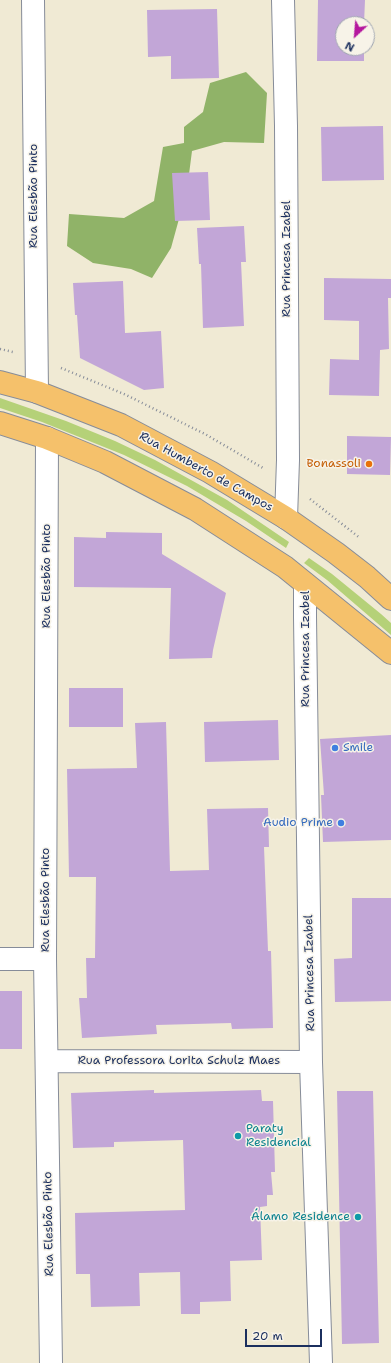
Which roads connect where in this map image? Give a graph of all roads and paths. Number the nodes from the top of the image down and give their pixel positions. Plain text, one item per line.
1 (33, 0) edge
2 (283, 0) edge
3 (0, 382) edge
4 (36, 392) junction
5 (0, 422) edge
6 (47, 438) junction
7 (286, 518) junction
8 (305, 584) junction
9 (391, 599) edge
10 (391, 652) edge
11 (0, 959) edge
12 (45, 959) junction
13 (47, 1061) junction
14 (311, 1062) junction
15 (51, 1363) edge
16 (321, 1363) edge

1 - 4 street, Rua Elesbão Pinto
2 - 7 street, Rua Princesa Izabel
3 - 4 main road, Rua Humberto de Campos
4 - 7 main road, Rua Humberto de Campos
5 - 6 main road
6 - 8 main road
6 - 12 street, Rua Elesbão Pinto
7 - 9 main road, Rua Humberto de Campos
8 - 10 main road
8 - 14 street, Rua Princesa Izabel
11 - 12 street
12 - 13 street, Rua Elesbão Pinto
13 - 14 street, Rua Professora Lorita Schulz Maes
13 - 15 street, Rua Elesbão Pinto
14 - 16 street, Rua Princesa Izabel

